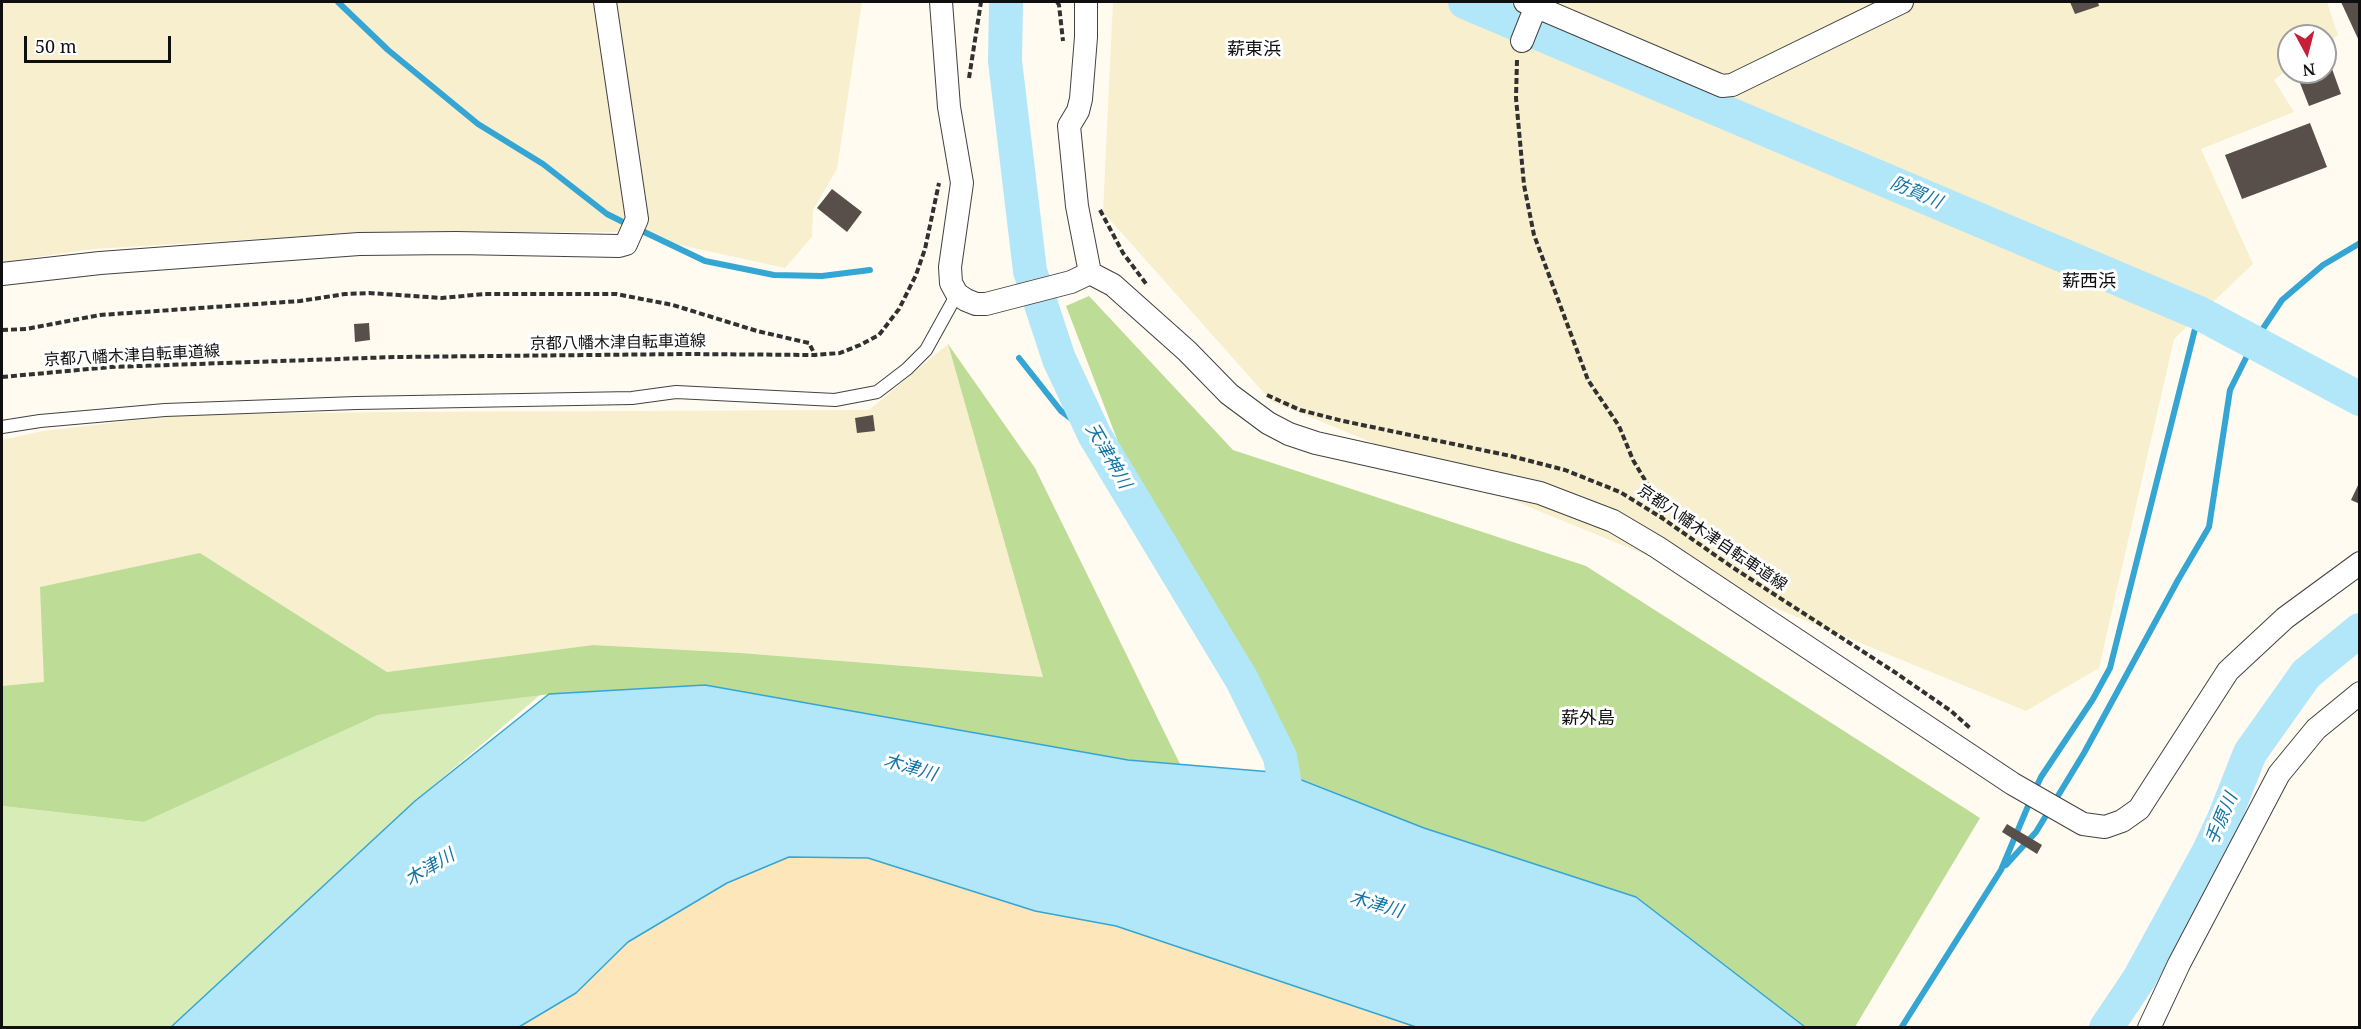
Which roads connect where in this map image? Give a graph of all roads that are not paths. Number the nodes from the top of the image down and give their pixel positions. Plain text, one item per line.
1 (605, 2) edge
2 (942, 2) edge
3 (1086, 2) edge
4 (1902, 2) edge
5 (1531, 8) edge
6 (1522, 41) road end
7 (1090, 273) junction
8 (2, 274) edge
9 (957, 294) junction
10 (2, 427) edge
11 (2360, 563) edge
12 (2360, 693) edge
13 (2149, 1028) edge

1 - 8 street
2 - 9 street
3 - 7 street
4 - 5 street
5 - 6 street
7 - 9 street
7 - 11 street
9 - 10 lane
12 - 13 street

